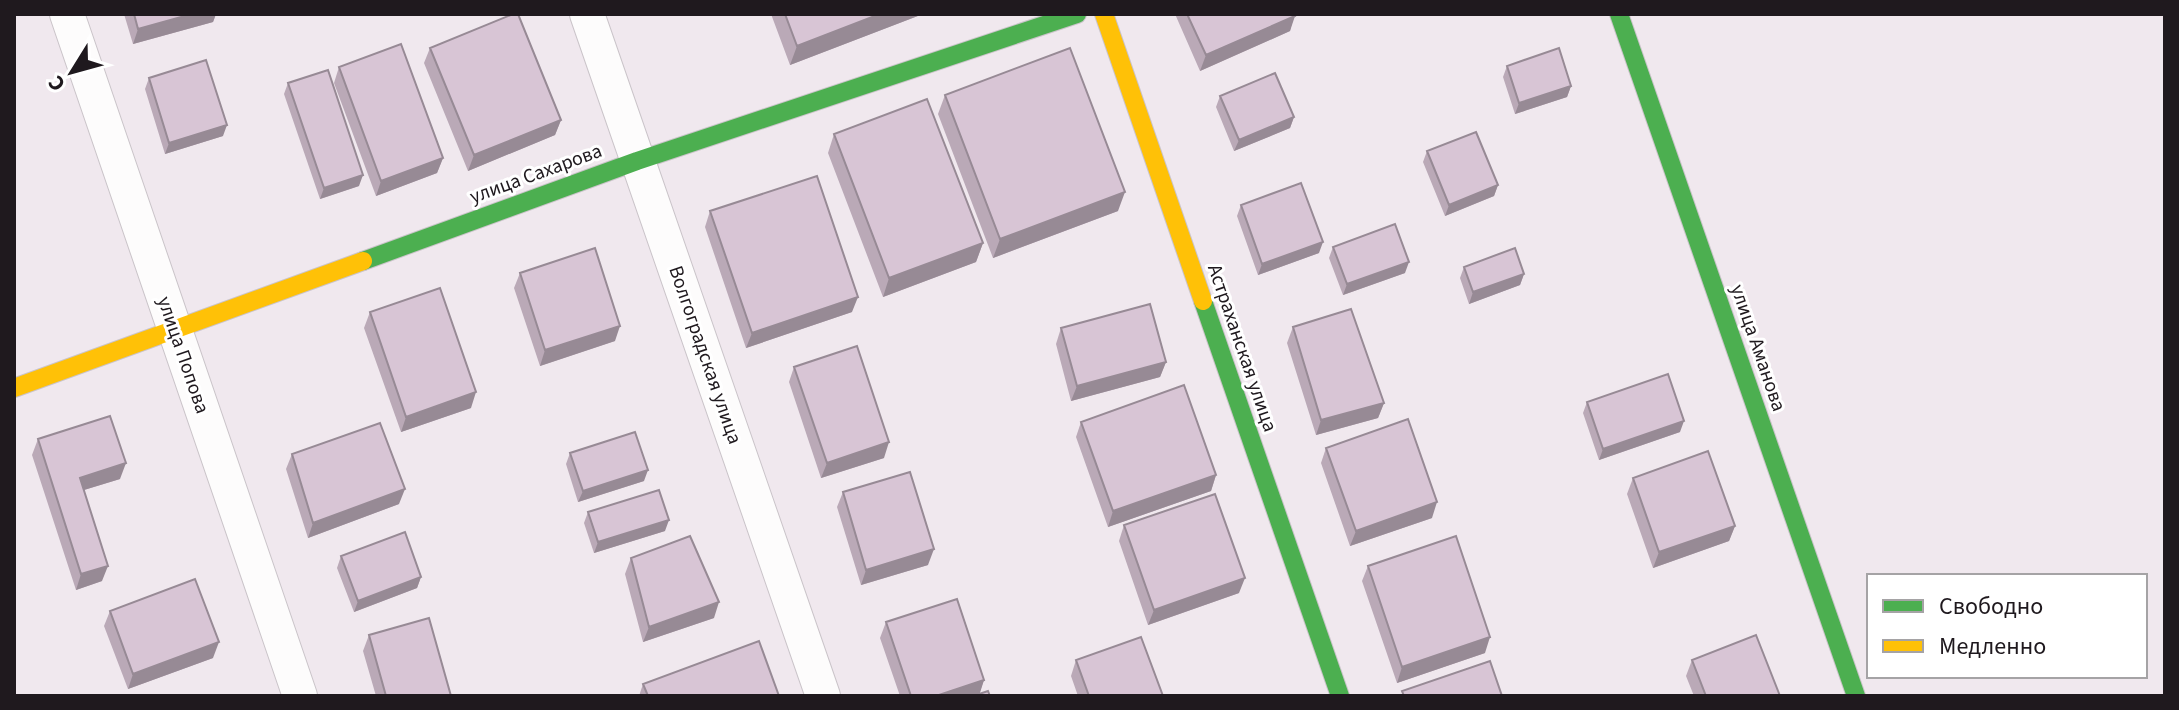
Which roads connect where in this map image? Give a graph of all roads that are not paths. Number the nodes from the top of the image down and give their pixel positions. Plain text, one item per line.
1 (67, 14) edge
2 (587, 14) edge
3 (1077, 14) edge
4 (1104, 14) edge
5 (1619, 14) edge
6 (637, 161) junction
7 (174, 330) junction
8 (14, 388) edge
9 (300, 696) edge
10 (823, 696) edge
11 (1340, 696) edge
12 (1856, 696) edge

1 - 7 street, улица Попова
2 - 6 street, Волгоградская улица
3 - 6 street, улица Сахарова
4 - 11 street, Астраханская улица
5 - 12 street, улица Аманова
6 - 7 street, улица Сахарова
6 - 10 street, Волгоградская улица
7 - 8 street, улица Сахарова
7 - 9 street, улица Попова

